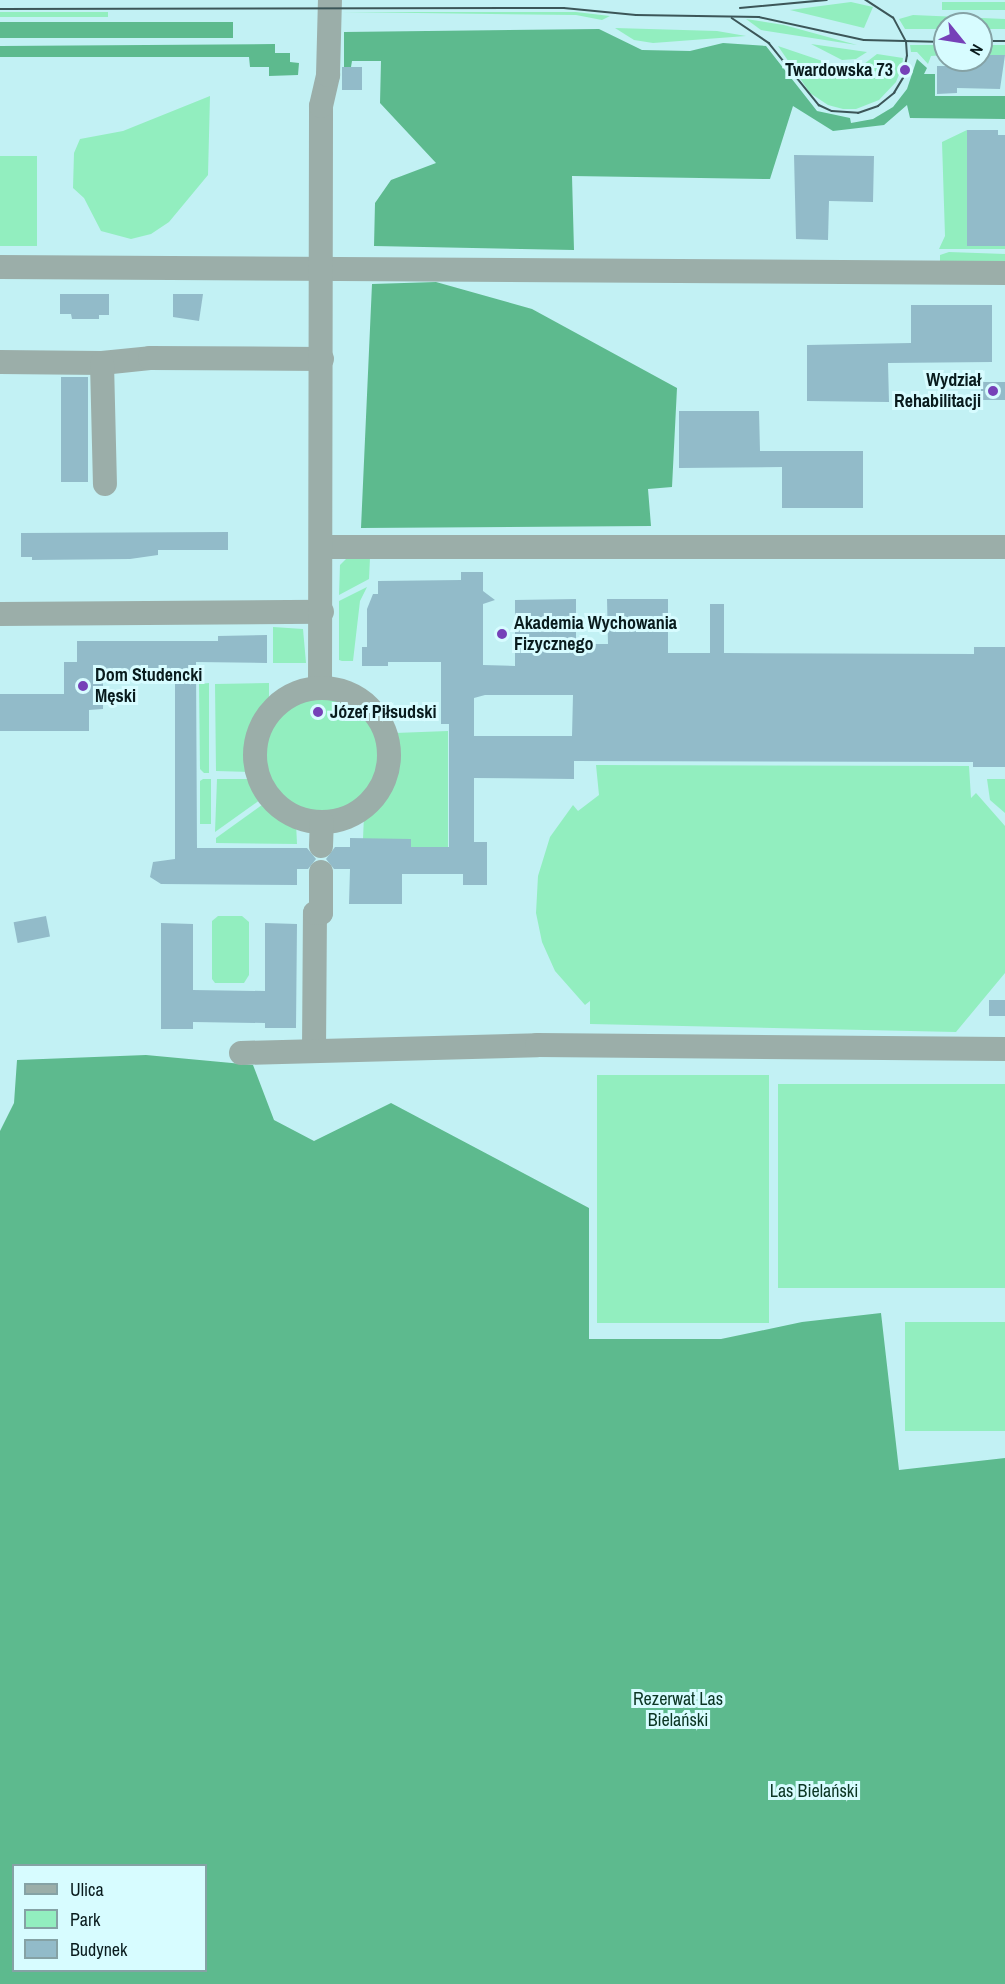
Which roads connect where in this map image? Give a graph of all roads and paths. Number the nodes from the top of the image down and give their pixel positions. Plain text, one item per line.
1 (330, 0) edge
2 (0, 267) edge
3 (315, 268) junction
4 (1005, 273) edge
5 (322, 359) junction
6 (0, 362) edge
7 (102, 363) junction
8 (105, 484) dead end
9 (321, 547) junction
10 (1005, 547) edge
11 (322, 612) junction
12 (0, 614) edge
13 (320, 688) junction
14 (322, 822) junction
15 (321, 846) dead end
16 (321, 872) dead end
17 (1005, 1049) edge
18 (314, 1051) junction
19 (241, 1053) dead end

1 - 3 street
2 - 3 street
3 - 4 street
3 - 5 street
5 - 7 street
5 - 9 street
6 - 7 street
7 - 8 street
9 - 10 street
9 - 11 street
11 - 12 street
11 - 13 street
13 - 14 street
13 - 14 street
14 - 15 street
16 - 18 street
17 - 18 street
18 - 19 street

